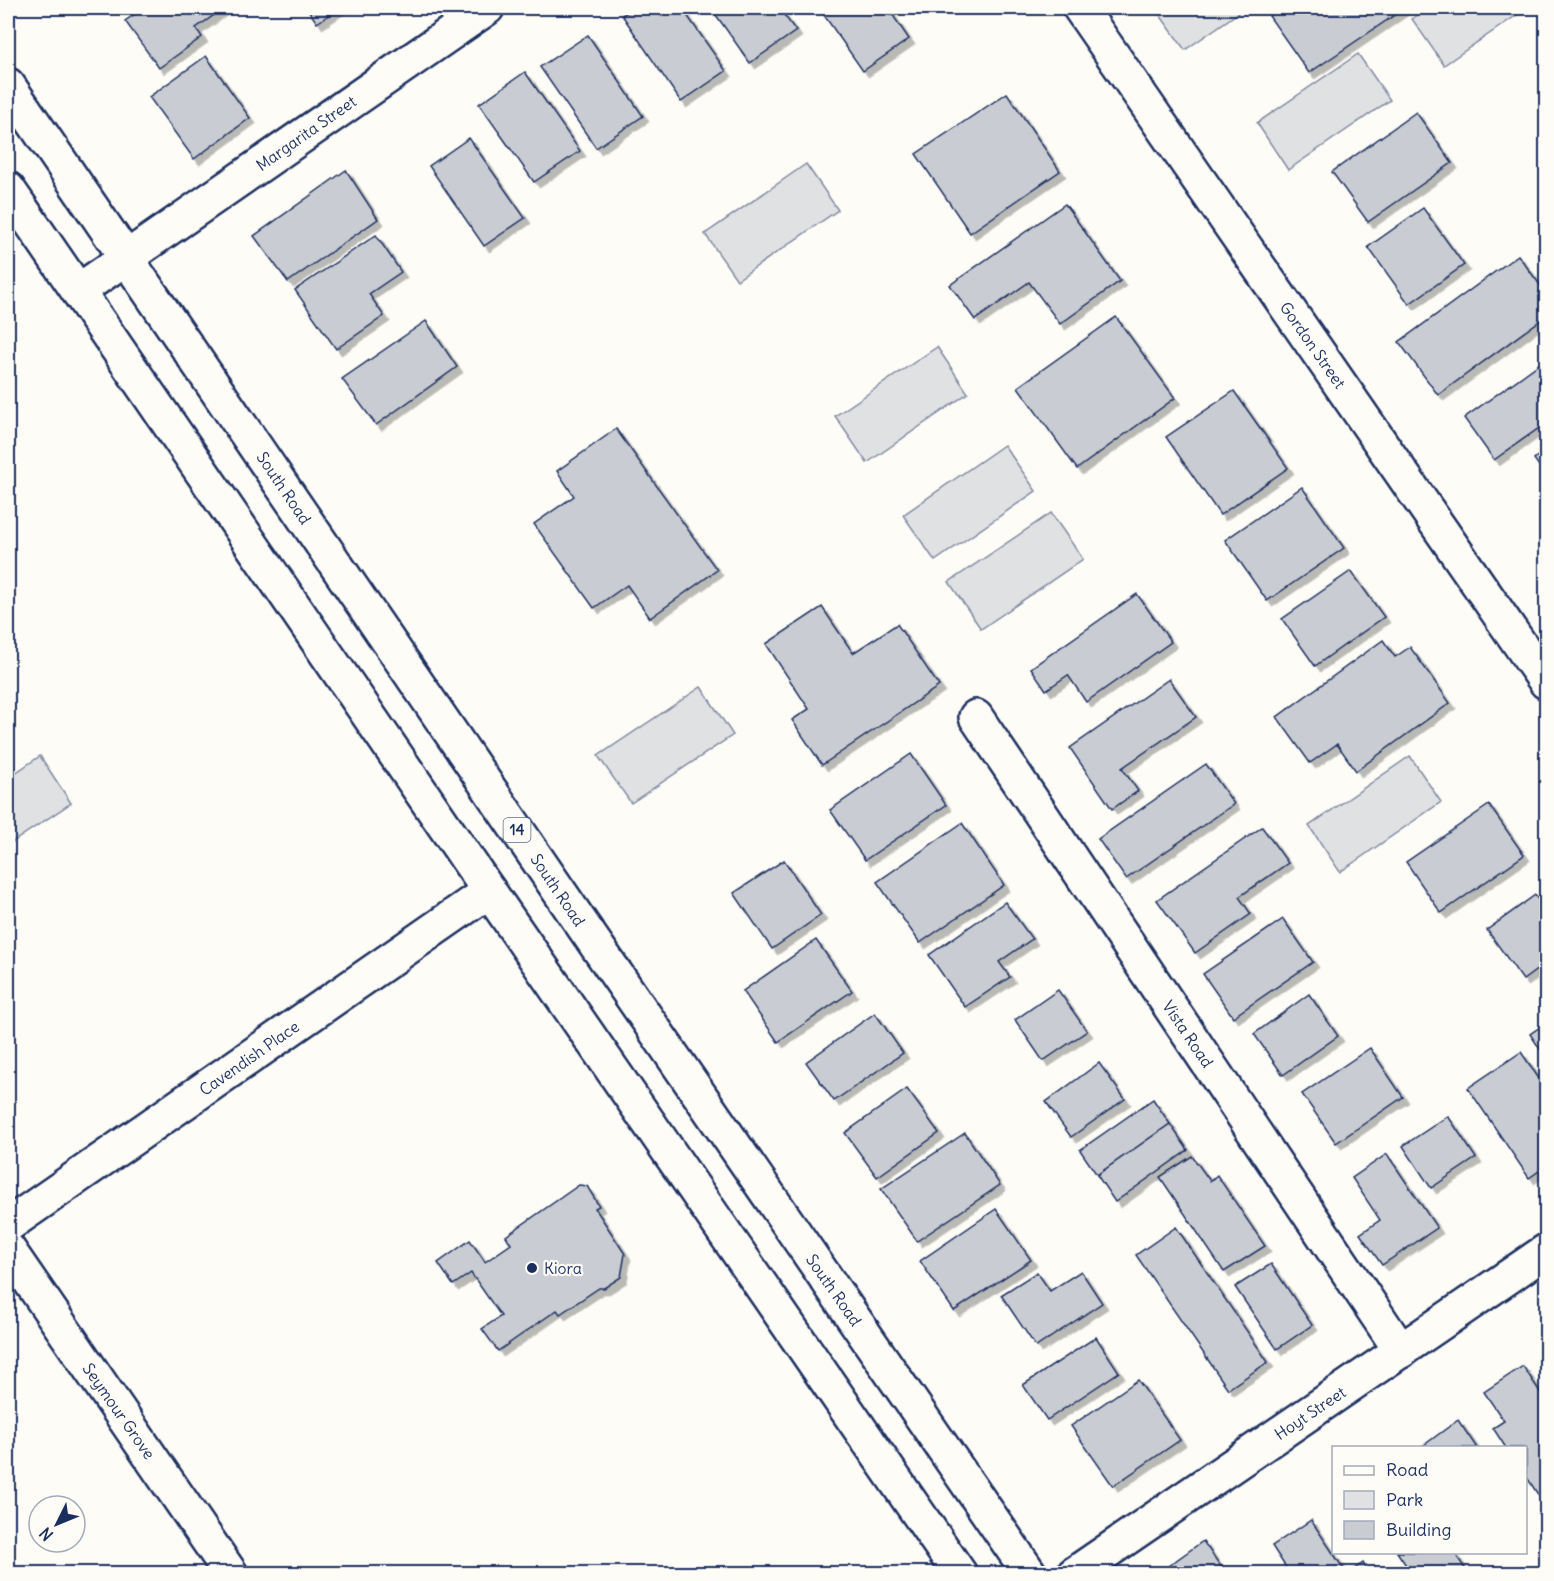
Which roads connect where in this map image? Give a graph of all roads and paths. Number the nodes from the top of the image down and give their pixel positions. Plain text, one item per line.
1 (487, 8) edge
2 (1080, 8) edge
3 (8, 85) edge
4 (8, 189) edge
5 (126, 258) junction
6 (78, 291) junction
7 (1546, 682) edge
8 (976, 717) dead end
9 (489, 891) junction
10 (8, 1225) edge
11 (8, 1249) edge
12 (1546, 1251) edge
13 (1401, 1351) junction
14 (231, 1574) edge
15 (960, 1574) edge
16 (1030, 1574) edge
17 (1074, 1574) edge

1 - 5 street, Margarita Street
2 - 7 street, Gordon Street
3 - 5 street, South Road / 14
4 - 6 street
5 - 6 street, Margarita Street
5 - 16 street, South Road / 14
6 - 9 street
8 - 13 street, Vista Road
9 - 10 street, Cavendish Place
9 - 15 street
11 - 14 street, Seymour Grove
12 - 13 street, Hoyt Street
13 - 17 street, Hoyt Street

